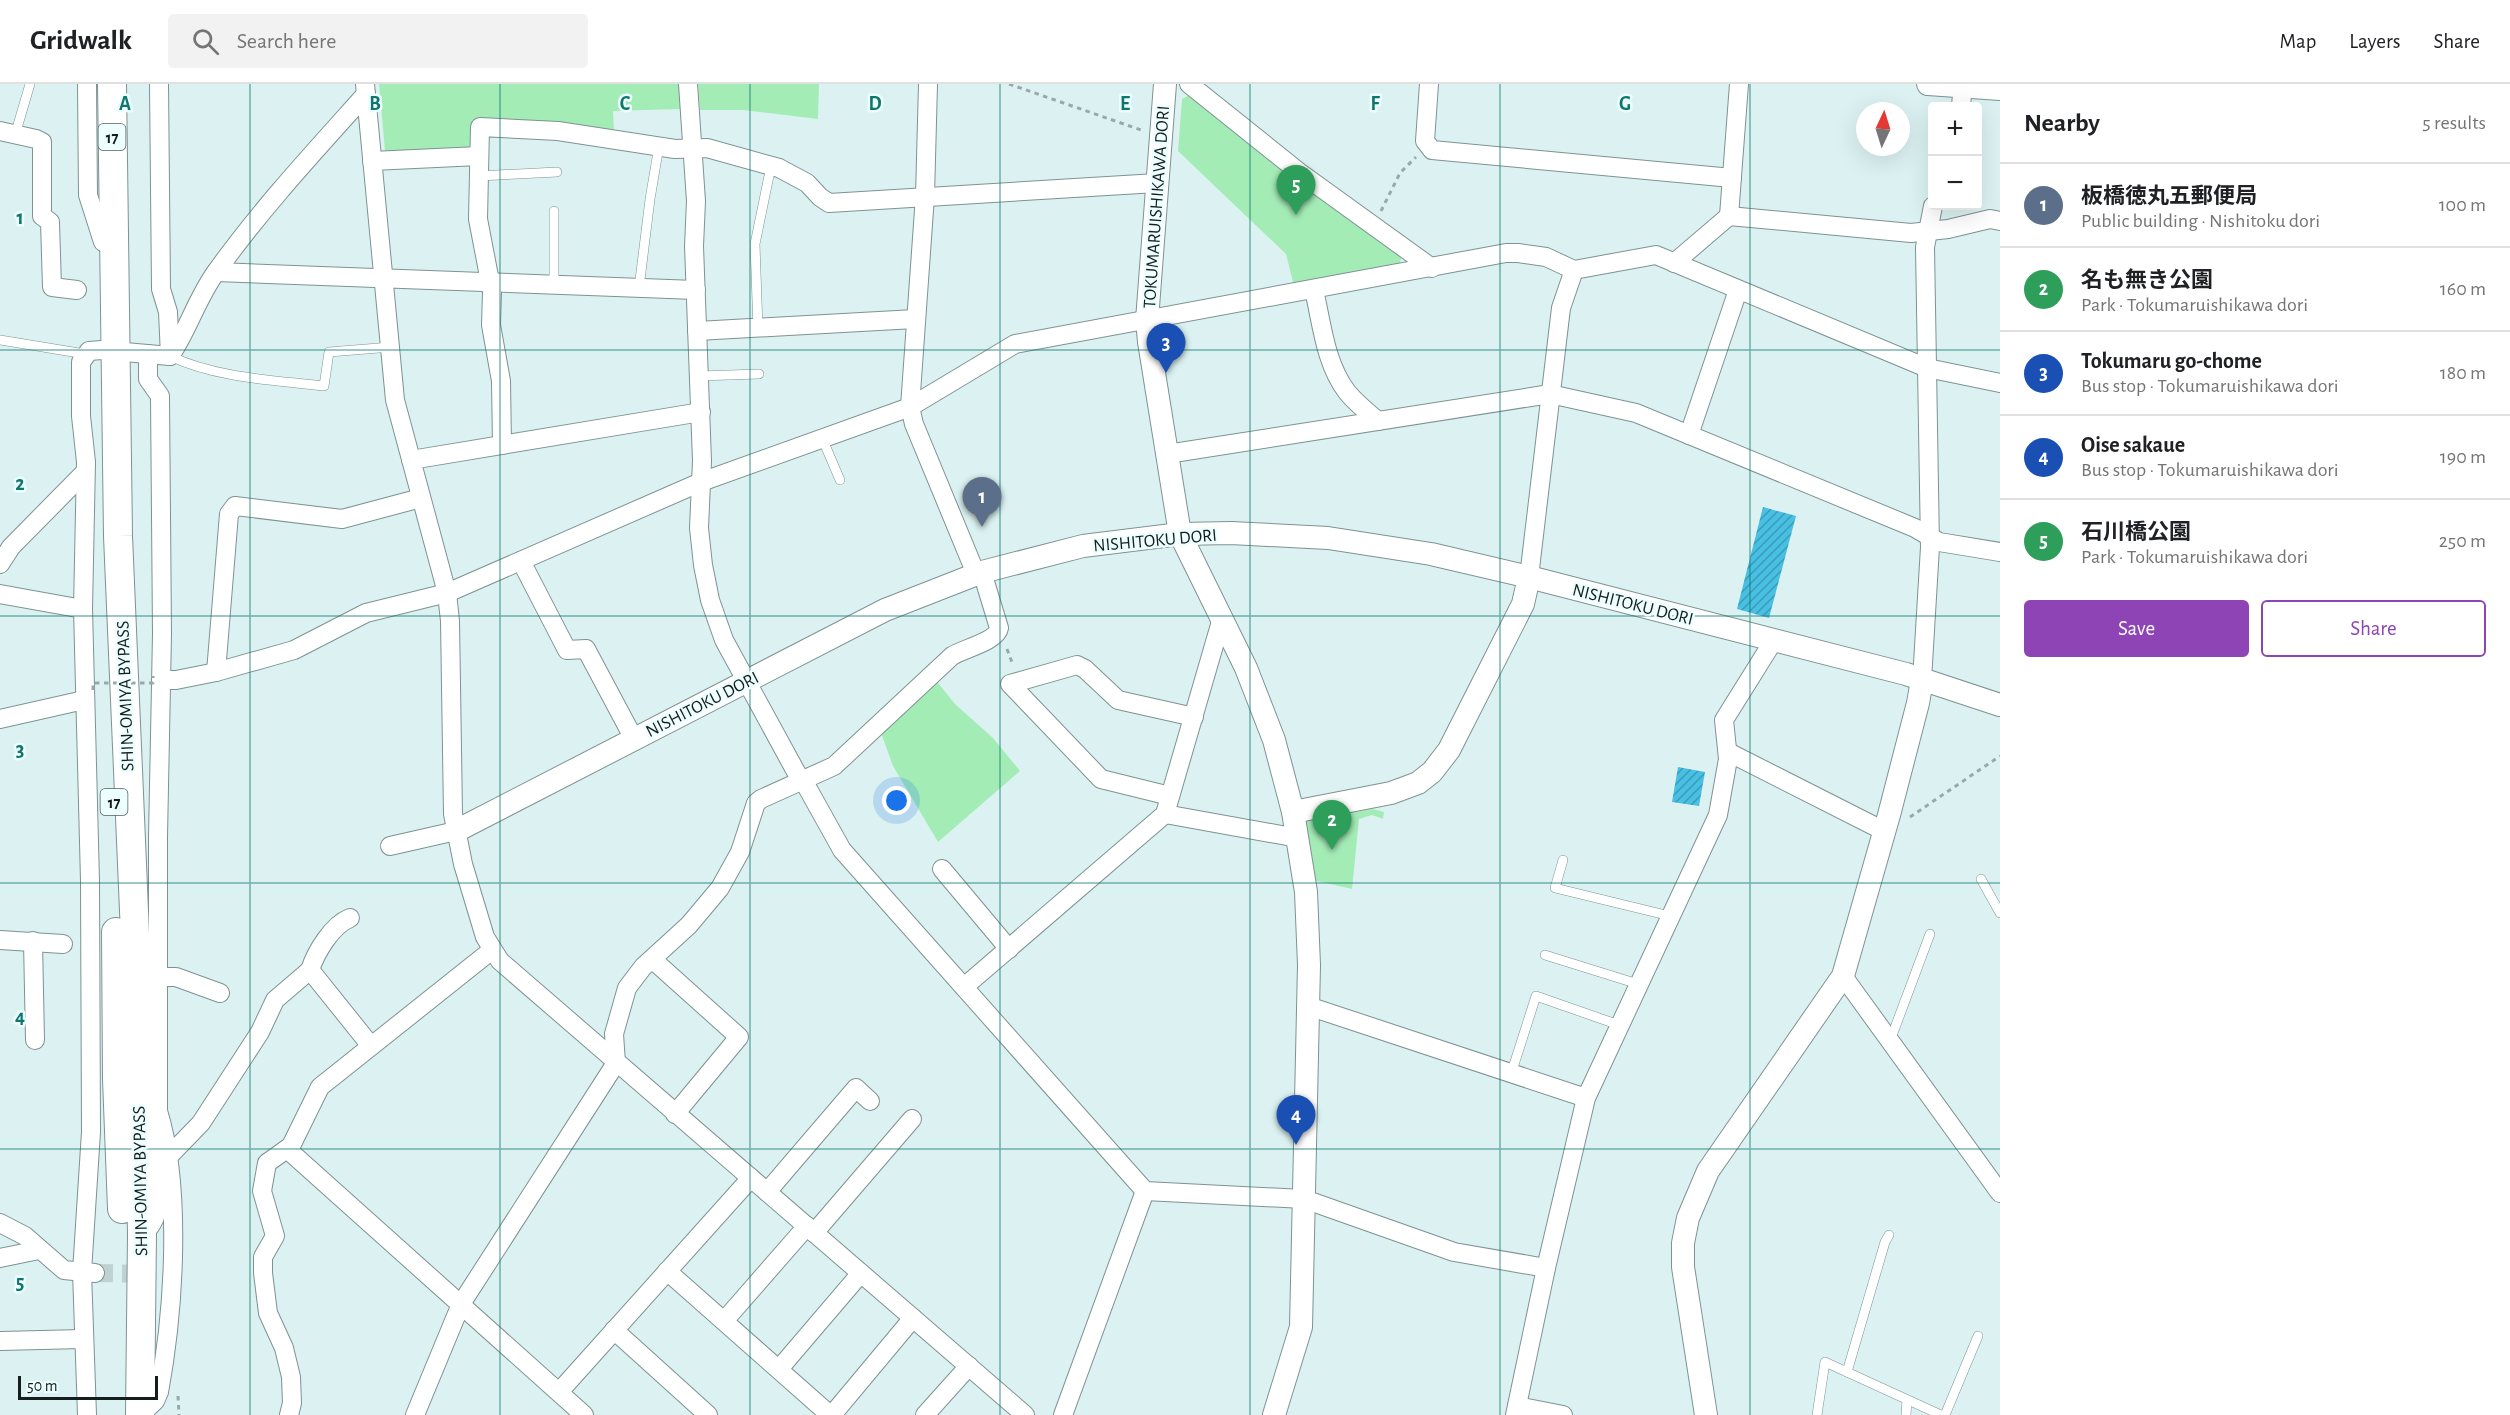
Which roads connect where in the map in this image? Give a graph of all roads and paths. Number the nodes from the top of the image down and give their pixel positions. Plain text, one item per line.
1 (30, 84) edge
2 (87, 84) edge
3 (102, 84) edge
4 (112, 84) edge
5 (159, 84) edge
6 (688, 84) edge
7 (928, 84) edge
8 (1009, 84) edge
9 (1165, 84) edge
10 (1189, 84) edge
11 (1429, 84) edge
12 (1739, 84) edge
13 (1928, 84) edge
14 (365, 89) edge
15 (2000, 89) edge
16 (1962, 92) edge
17 (1147, 132) dead end
18 (8, 133) edge
19 (659, 146) junction
20 (691, 148) junction
21 (1420, 153) dead end
22 (479, 156) junction
23 (372, 162) junction
24 (771, 166) junction
25 (557, 172) dead end
26 (478, 176) junction
27 (1732, 178) junction
28 (1157, 183) junction
29 (101, 189) junction
30 (925, 196) junction
31 (1932, 210) edge
32 (554, 211) dead end
33 (1378, 216) dead end
34 (1729, 216) junction
35 (2000, 221) edge
36 (1928, 231) junction
37 (1674, 263) junction
38 (1432, 268) junction
39 (1574, 270) junction
40 (216, 272) junction
41 (383, 279) junction
42 (489, 283) junction
43 (554, 285) junction
44 (639, 288) junction
45 (77, 290) dead end
46 (696, 290) junction
47 (1314, 290) junction
48 (1738, 290) junction
49 (915, 320) junction
50 (1147, 320) junction
51 (758, 328) junction
52 (697, 331) junction
53 (0, 340) edge
54 (391, 347) junction
55 (101, 352) junction
56 (148, 354) junction
57 (170, 356) junction
58 (1927, 368) junction
59 (759, 374) dead end
60 (699, 376) junction
61 (2000, 383) edge
62 (1550, 394) junction
63 (910, 407) junction
64 (701, 412) junction
65 (1378, 421) junction
66 (1689, 435) junction
67 (822, 438) junction
68 (502, 445) junction
69 (1167, 454) junction
70 (411, 460) junction
71 (86, 472) junction
72 (840, 480) dead end
73 (701, 482) junction
74 (421, 498) junction
75 (1180, 534) junction
76 (1929, 537) junction
77 (2000, 552) edge
78 (521, 561) junction
79 (0, 564) edge
80 (979, 573) junction
81 (1529, 577) junction
82 (447, 593) junction
83 (0, 594) edge
84 (83, 609) junction
85 (1222, 618) junction
86 (1002, 639) junction
87 (1774, 640) junction
88 (216, 672) junction
89 (1017, 675) junction
90 (157, 678) junction
91 (1922, 680) junction
92 (747, 681) junction
93 (89, 695) junction
94 (2000, 705) edge
95 (1194, 717) junction
96 (0, 719) edge
97 (634, 739) junction
98 (1728, 752) junction
99 (2000, 756) edge
100 (802, 781) junction
101 (1170, 796) junction
102 (1293, 812) junction
103 (1165, 814) junction
104 (1887, 823) junction
105 (456, 831) junction
106 (1298, 838) junction
107 (390, 846) dead end
108 (1563, 860) dead end
109 (942, 869) dead end
110 (1981, 879) dead end
111 (2000, 913) edge
112 (1670, 916) junction
113 (350, 918) dead end
114 (1930, 934) dead end
115 (0, 940) edge
116 (33, 941) junction
117 (63, 944) dead end
118 (1009, 949) junction
119 (492, 950) junction
120 (1545, 955) dead end
121 (652, 959) junction
122 (310, 970) junction
123 (1843, 976) junction
124 (159, 977) junction
125 (1638, 984) junction
126 (964, 987) junction
127 (220, 993) dead end
128 (1308, 1006) junction
129 (1619, 1025) junction
130 (35, 1040) dead end
131 (1890, 1042) junction
132 (371, 1046) junction
133 (616, 1063) junction
134 (1511, 1074) junction
135 (1586, 1098) junction
136 (870, 1101) dead end
137 (158, 1111) junction
138 (675, 1113) junction
139 (912, 1119) dead end
140 (287, 1149) junction
141 (169, 1156) junction
142 (751, 1178) junction
143 (1146, 1191) junction
144 (767, 1192) junction
145 (2000, 1193) edge
146 (1304, 1199) junction
147 (0, 1222) edge
148 (811, 1229) junction
149 (142, 1234) junction
150 (1889, 1235) dead end
151 (39, 1250) junction
152 (0, 1258) edge
153 (1546, 1268) junction
154 (667, 1271) junction
155 (88, 1272) junction
156 (861, 1273) junction
157 (461, 1304) junction
158 (913, 1318) junction
159 (724, 1321) junction
160 (614, 1330) junction
161 (1978, 1336) dead end
162 (83, 1339) junction
163 (0, 1341) edge
164 (969, 1366) junction
165 (779, 1369) junction
166 (1847, 1372) junction
167 (559, 1392) junction
168 (1907, 1400) junction
169 (1516, 1410) edge
170 (87, 1415) edge
171 (126, 1415) edge
172 (140, 1415) edge
173 (289, 1415) edge
174 (415, 1415) edge
175 (584, 1415) edge
176 (708, 1415) edge
177 (831, 1415) edge
178 (925, 1415) edge
179 (1025, 1415) edge
180 (1063, 1415) edge
181 (1274, 1415) edge
182 (1563, 1415) edge
183 (1706, 1415) edge
184 (1818, 1415) edge
185 (1906, 1415) edge
186 (1943, 1415) edge

1 - 18 lane
2 - 29 street, 17
3 - 29 highway, SHIN-OMIYA BYPASS / 17
4 - 29 highway, SHIN-OMIYA BYPASS / 17
5 - 57 street
6 - 20 street
7 - 30 street
8 - 17 path
9 - 28 street, TOKUMARUISHIKAWA DORI
10 - 38 street
11 - 27 street
12 - 27 street
13 - 16 street
14 - 23 street
14 - 40 street
15 - 16 street
18 - 45 street
19 - 20 street
19 - 22 street
19 - 44 lane
20 - 24 street
20 - 46 street
21 - 33 path
22 - 23 street
22 - 26 street
23 - 41 street
24 - 30 street
24 - 51 lane
25 - 26 lane
26 - 42 street
27 - 34 street
28 - 30 street
28 - 50 street, TOKUMARUISHIKAWA DORI
29 - 55 highway, SHIN-OMIYA BYPASS / 17
29 - 55 highway, SHIN-OMIYA BYPASS / 17
30 - 49 street
31 - 36 street
32 - 43 lane
34 - 36 street
34 - 37 street
35 - 36 street
36 - 58 street
37 - 39 street
37 - 48 street
38 - 39 street
38 - 47 street
39 - 62 street
40 - 41 street
40 - 57 street
41 - 42 street
41 - 54 street
42 - 43 street
42 - 68 street
43 - 44 street
44 - 46 street
46 - 52 street
47 - 50 street
47 - 65 street
48 - 58 street
48 - 66 street
49 - 51 street
49 - 63 street
50 - 63 street
50 - 69 street, TOKUMARUISHIKAWA DORI
51 - 52 street
52 - 60 street
53 - 55 lane
54 - 57 lane
54 - 70 street
55 - 56 street
55 - 71 street
55 - 149 highway, SHIN-OMIYA BYPASS / 17
55 - 171 highway, SHIN-OMIYA BYPASS / 17
56 - 57 street
56 - 90 street
58 - 61 street
58 - 76 street
59 - 60 lane
60 - 64 street
62 - 65 street
62 - 66 street
62 - 81 street
63 - 67 street
63 - 80 street
64 - 68 street
64 - 73 street
65 - 69 street
66 - 76 street
67 - 72 lane
67 - 73 street
68 - 70 street
69 - 75 street, TOKUMARUISHIKAWA DORI
70 - 74 street
71 - 79 street
71 - 84 street
73 - 78 street
73 - 92 street
74 - 82 street
74 - 88 street
75 - 80 street, NISHITOKU DORI
75 - 81 street, NISHITOKU DORI
75 - 85 street, TOKUMARUISHIKAWA DORI
76 - 77 street
76 - 91 street
78 - 82 street
78 - 97 street
80 - 86 street
80 - 92 street, NISHITOKU DORI
81 - 87 street, NISHITOKU DORI
81 - 102 street
82 - 88 street
82 - 105 street
83 - 84 street
84 - 93 street
85 - 95 street
85 - 102 street, TOKUMARUISHIKAWA DORI
86 - 89 path
86 - 100 street
87 - 91 street, NISHITOKU DORI
87 - 98 street
88 - 90 street
89 - 95 street
89 - 101 street
90 - 93 path, bridge
90 - 124 street
91 - 94 street, NISHITOKU DORI
91 - 104 street
92 - 97 street, NISHITOKU DORI
92 - 100 street
93 - 96 street
93 - 155 street
95 - 101 street
97 - 105 street, NISHITOKU DORI
98 - 104 street
98 - 112 street
99 - 104 path
100 - 121 street
100 - 126 street
101 - 103 street
102 - 106 street, TOKUMARUISHIKAWA DORI
103 - 106 street
103 - 118 street
104 - 123 street
105 - 107 street, NISHITOKU DORI
105 - 119 street
106 - 128 street, TOKUMARUISHIKAWA DORI
108 - 112 lane
109 - 118 street
110 - 111 lane
112 - 125 street
113 - 122 street
114 - 131 lane
115 - 116 street
116 - 117 street
116 - 130 street
118 - 126 street
119 - 132 street
119 - 133 street
120 - 125 lane
121 - 133 street
121 - 138 street
122 - 132 street
122 - 141 street
123 - 131 street
123 - 183 street
124 - 127 street
124 - 137 street
125 - 129 street
126 - 143 street
128 - 134 street
128 - 146 street, TOKUMARUISHIKAWA DORI
129 - 134 lane
129 - 135 street
131 - 145 street
132 - 140 street
133 - 138 street
133 - 157 street
134 - 135 street
135 - 153 street
136 - 144 street
137 - 141 street
137 - 149 street
138 - 142 street
139 - 148 street
140 - 157 street
140 - 173 street
141 - 172 street
142 - 144 street
142 - 154 street
143 - 146 street
143 - 180 street
144 - 148 street
146 - 153 street
146 - 181 street, TOKUMARUISHIKAWA DORI
147 - 151 street
148 - 156 street
148 - 159 street
149 - 172 highway, SHIN-OMIYA BYPASS / 17
150 - 166 lane
151 - 152 street
151 - 155 street
153 - 169 street
154 - 159 street
154 - 160 street
155 - 162 street
156 - 158 street
156 - 165 street
157 - 167 street
157 - 174 street
158 - 164 street
158 - 177 street
159 - 165 street
160 - 167 street
160 - 176 street
161 - 186 lane
162 - 163 street
162 - 170 street
164 - 178 street
164 - 179 street
165 - 177 street
166 - 168 lane
166 - 184 lane
167 - 175 street
168 - 185 lane
168 - 186 lane
169 - 182 street

